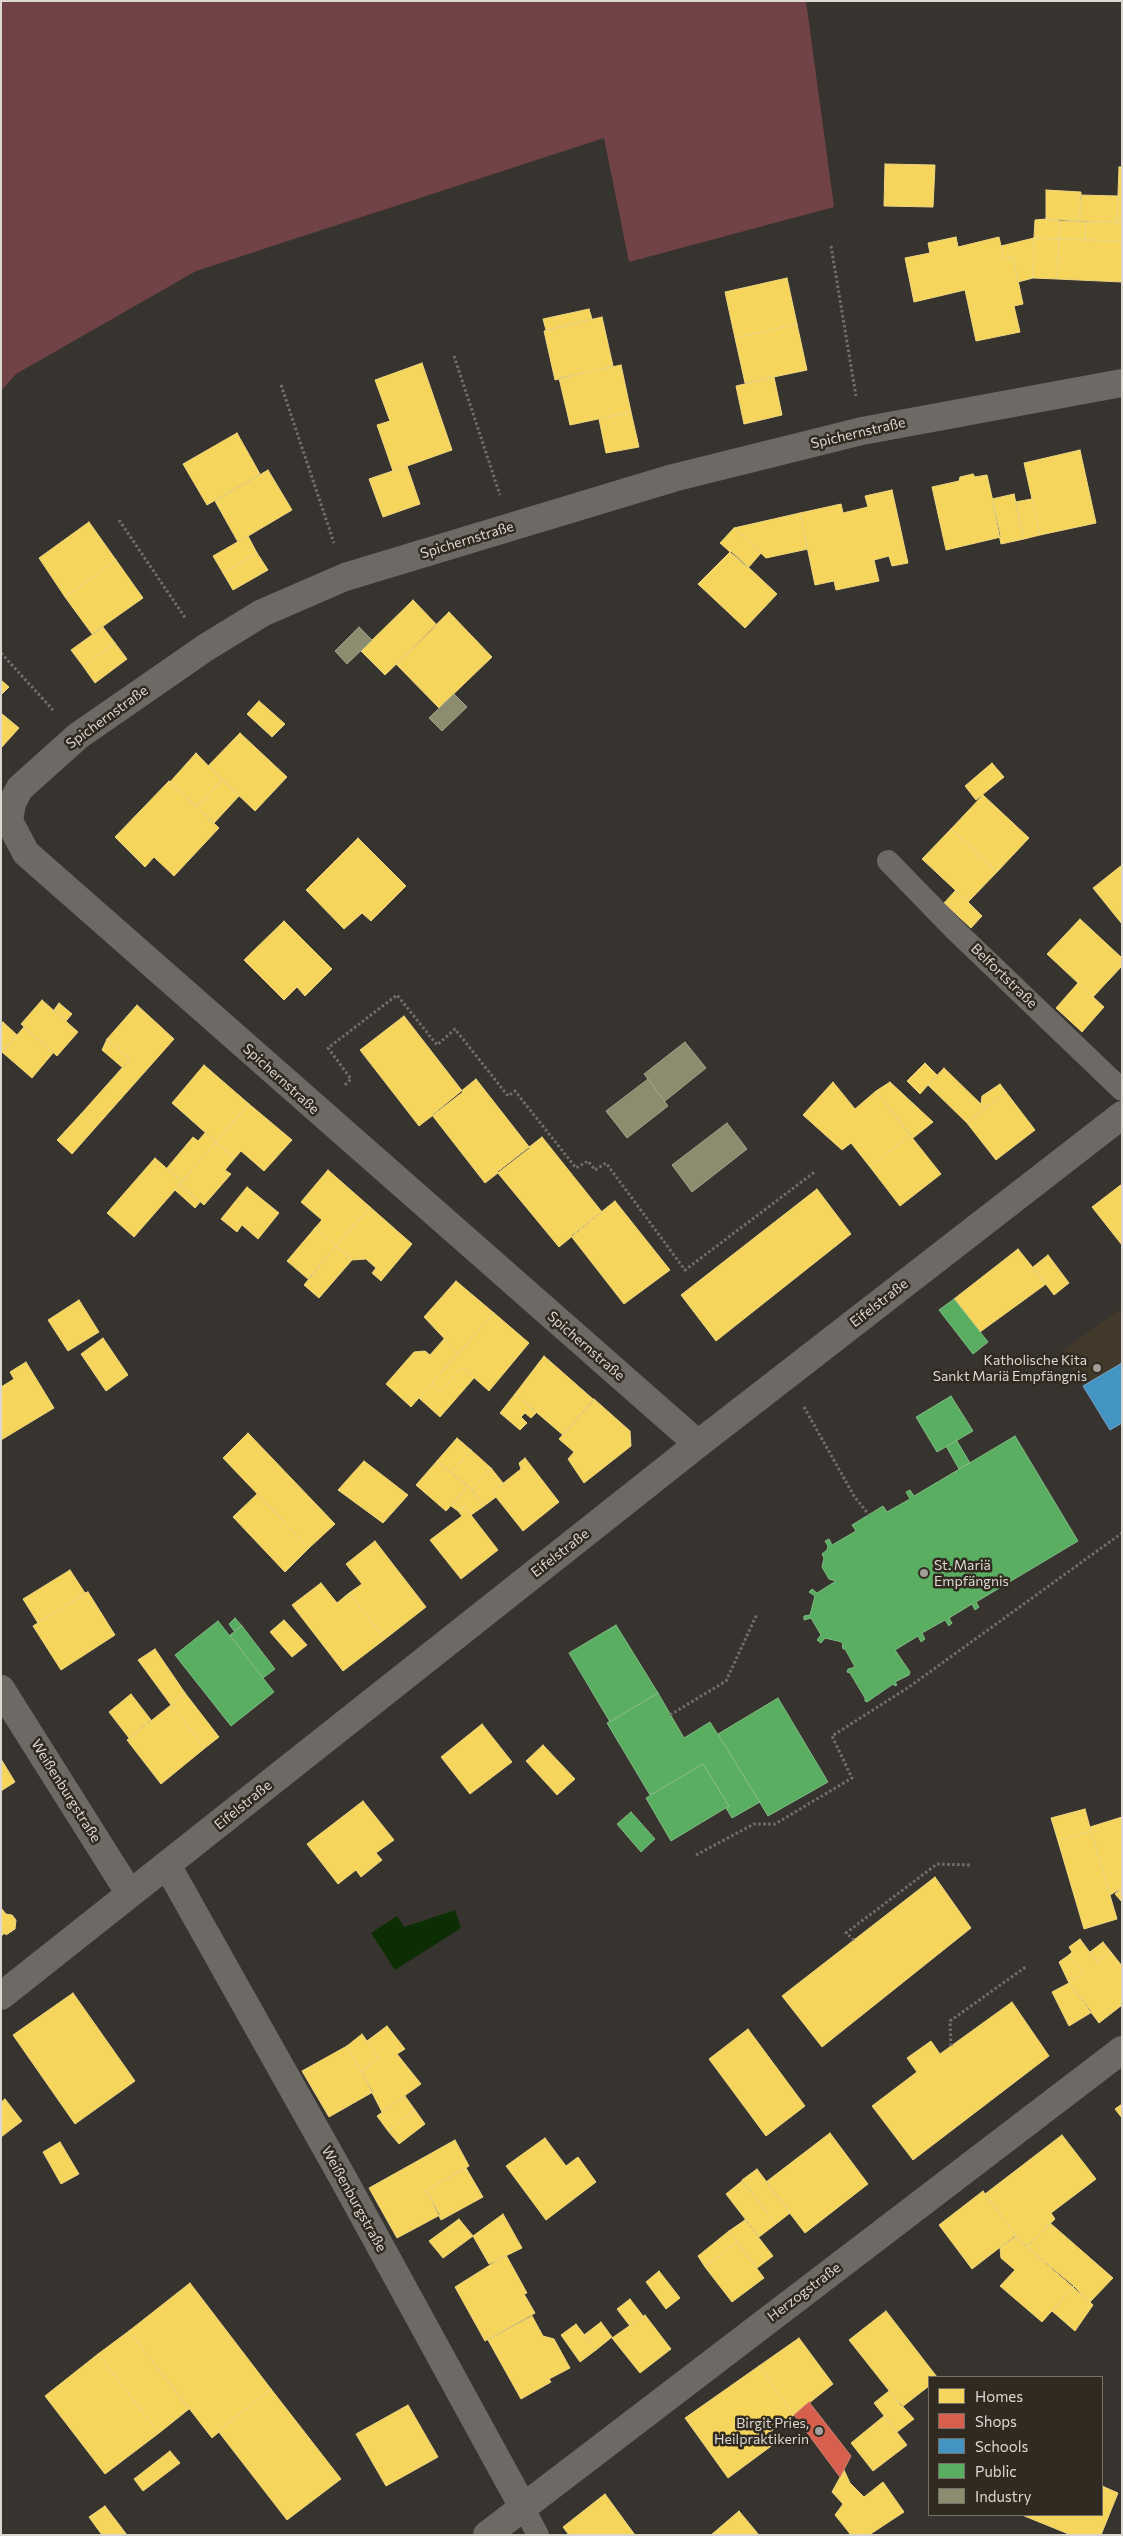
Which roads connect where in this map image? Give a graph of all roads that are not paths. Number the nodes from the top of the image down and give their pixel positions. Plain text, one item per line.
1 (1122, 383) edge
2 (888, 861) dead end
3 (1122, 1090) edge
4 (1122, 1115) edge
5 (698, 1444) junction
6 (1, 1689) edge
7 (167, 1865) junction
8 (130, 1894) junction
9 (1, 1996) edge
10 (1122, 2050) edge
11 (523, 2507) junction
12 (487, 2535) edge
13 (538, 2535) edge

1 - 5 street, Spichernstraße
2 - 3 lane, Belfortstraße
4 - 5 street, Eifelstraße
5 - 7 street, Eifelstraße
6 - 8 street, Weißenburgstraße
7 - 8 street, Eifelstraße
7 - 11 street, Weißenburgstraße
8 - 9 street, Eifelstraße
10 - 11 street, Herzogstraße
11 - 12 street, Herzogstraße
11 - 13 lane, Weißenburgstraße

